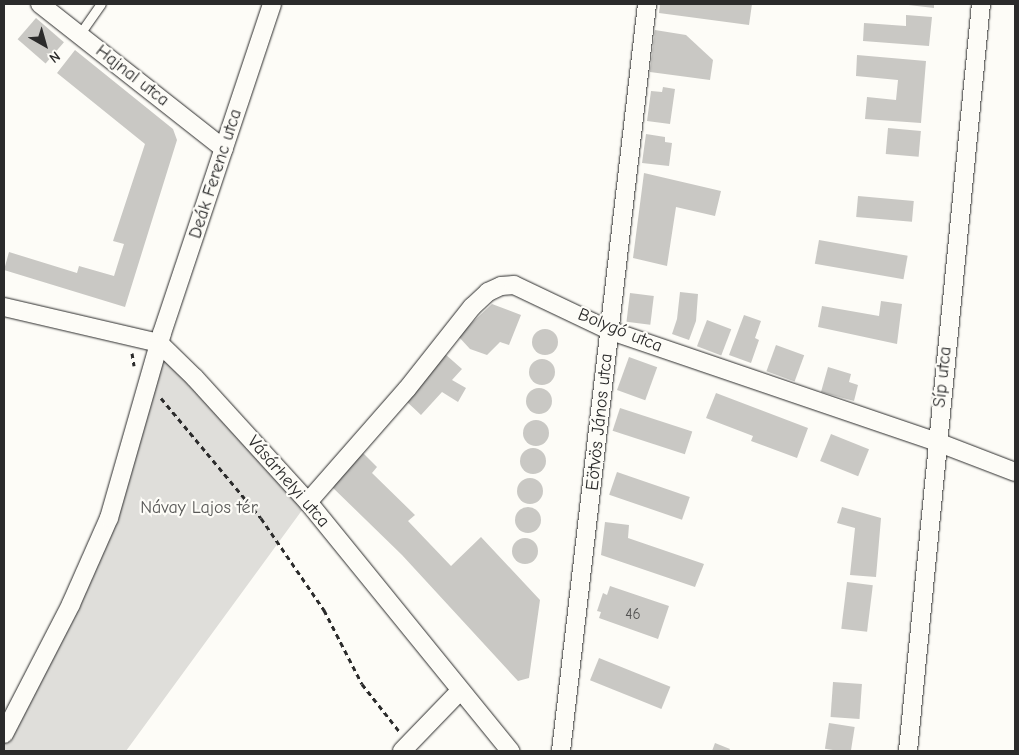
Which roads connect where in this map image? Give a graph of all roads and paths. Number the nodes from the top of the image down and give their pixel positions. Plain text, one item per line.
1 (40, 4) edge
2 (101, 4) edge
3 (272, 4) edge
4 (647, 4) edge
5 (981, 4) edge
6 (79, 35) junction
7 (224, 149) junction
8 (4, 306) edge
9 (611, 330) junction
10 (134, 338) junction
11 (159, 344) junction
12 (148, 383) junction
13 (937, 442) junction
14 (1015, 472) edge
15 (308, 502) junction
16 (460, 691) junction
17 (4, 734) edge
18 (405, 747) edge
19 (510, 751) edge
20 (561, 751) edge
21 (908, 751) edge

1 - 6 street, Hajnal utca
2 - 6 lane
3 - 7 street, Deák Ferenc utca
4 - 9 street, Eötvös János utca
5 - 13 street, Síp utca
6 - 7 street, Hajnal utca
7 - 11 street, Deák Ferenc utca
8 - 10 street, Vásárhelyi utca
9 - 13 street, Bolygó utca
9 - 15 street, Bolygó utca
9 - 20 street, Eötvös János utca
10 - 11 street, Vásárhelyi utca
10 - 12 path
11 - 12 street
11 - 15 street, Vásárhelyi utca
12 - 17 street
12 - 18 path
13 - 14 street, Bolygó utca
13 - 21 street, Síp utca
15 - 16 street, Vásárhelyi utca
16 - 18 street
16 - 19 street, Vásárhelyi utca

